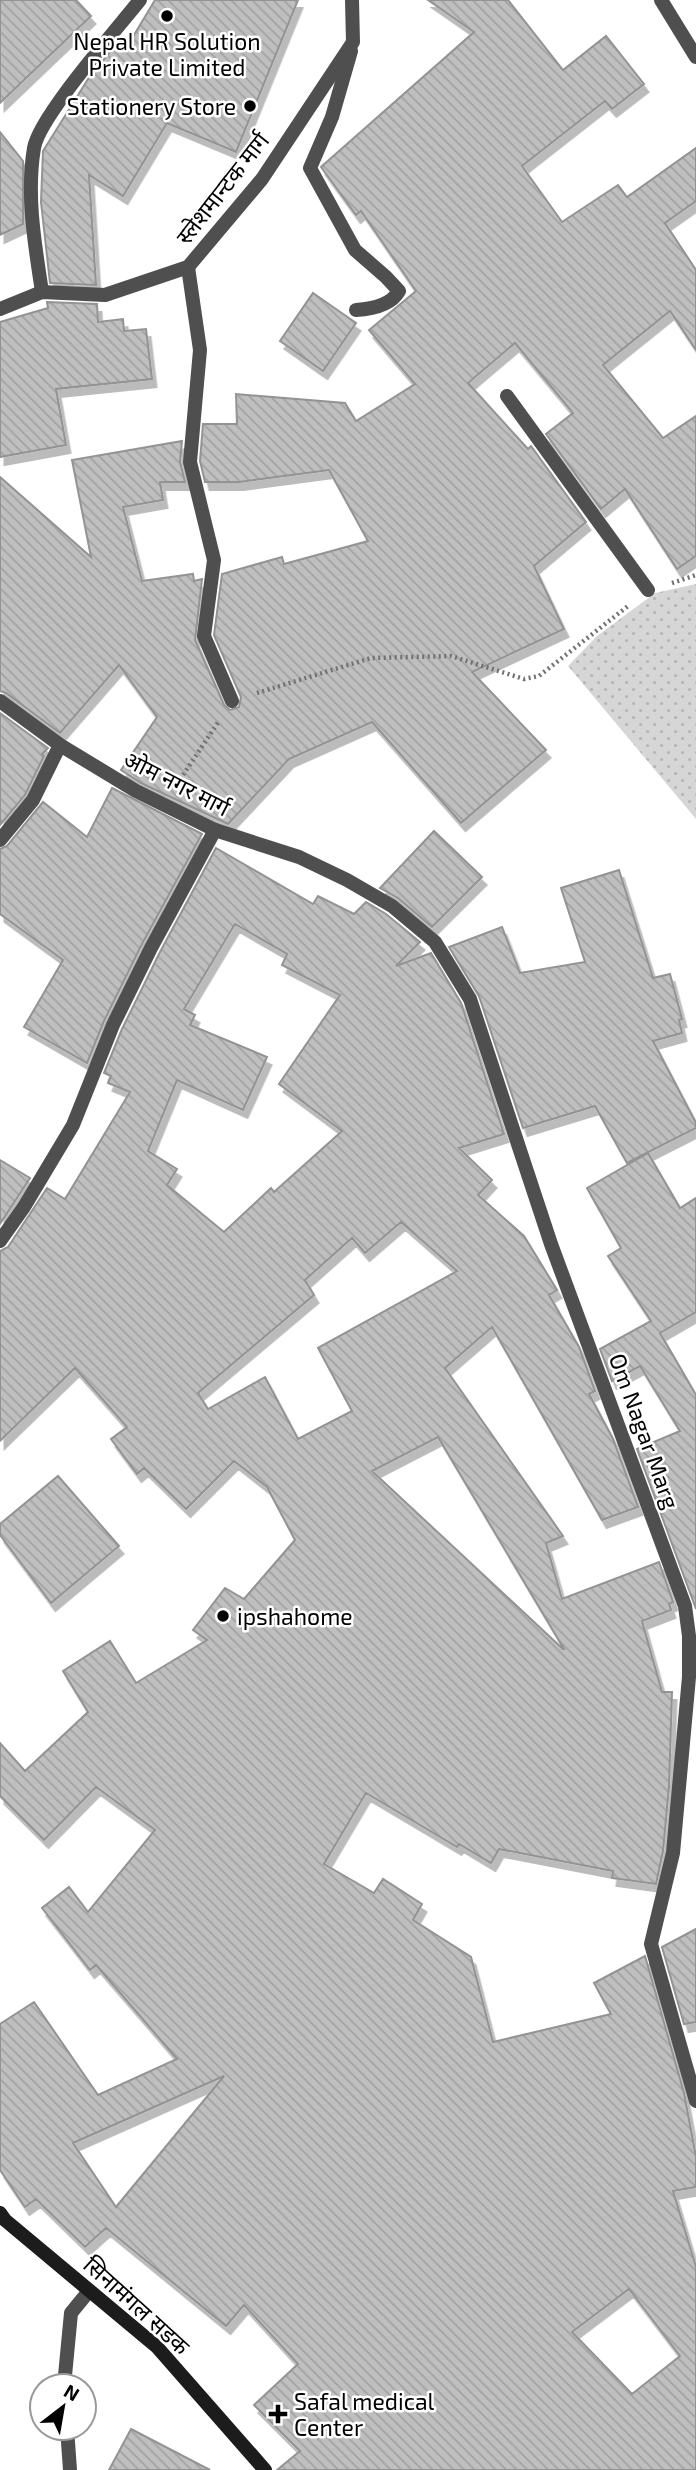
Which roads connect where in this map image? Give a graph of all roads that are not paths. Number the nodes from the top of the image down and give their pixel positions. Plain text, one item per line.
1 (140, 0) edge
2 (352, 0) edge
3 (661, 0) edge
4 (353, 42) junction
5 (696, 57) edge
6 (188, 267) junction
7 (42, 292) junction
8 (0, 309) edge
9 (356, 310) dead end
10 (507, 396) dead end
11 (648, 590) road end
12 (0, 701) edge
13 (232, 701) road end
14 (60, 745) junction
15 (215, 830) junction
16 (0, 840) edge
17 (347, 880) joint
18 (0, 1241) edge
19 (691, 1604) edge
20 (696, 2101) edge
21 (0, 2213) edge
22 (89, 2291) junction
23 (65, 2372) edge
24 (68, 2442) edge
25 (70, 2470) edge
26 (265, 2470) edge

1 - 7 street
2 - 4 street
3 - 5 street
4 - 6 street, स्लेशमान्टक मार्ग
4 - 9 street
6 - 7 street, स्लेशमान्टक मार्ग
6 - 13 street
7 - 8 street, स्लेशमान्टक मार्ग
10 - 11 street
12 - 14 street, ओम नगर मार्ग
14 - 15 street, ओम नगर मार्ग
14 - 16 street
15 - 17 street, ओम नगर मार्ग
15 - 18 street
17 - 19 street, Om Nagar Marg
19 - 20 street, Om Nagar Marg
21 - 22 main road, सिनामंगल सडक
22 - 23 street
22 - 26 main road, सिनामंगल सडक
24 - 25 street

